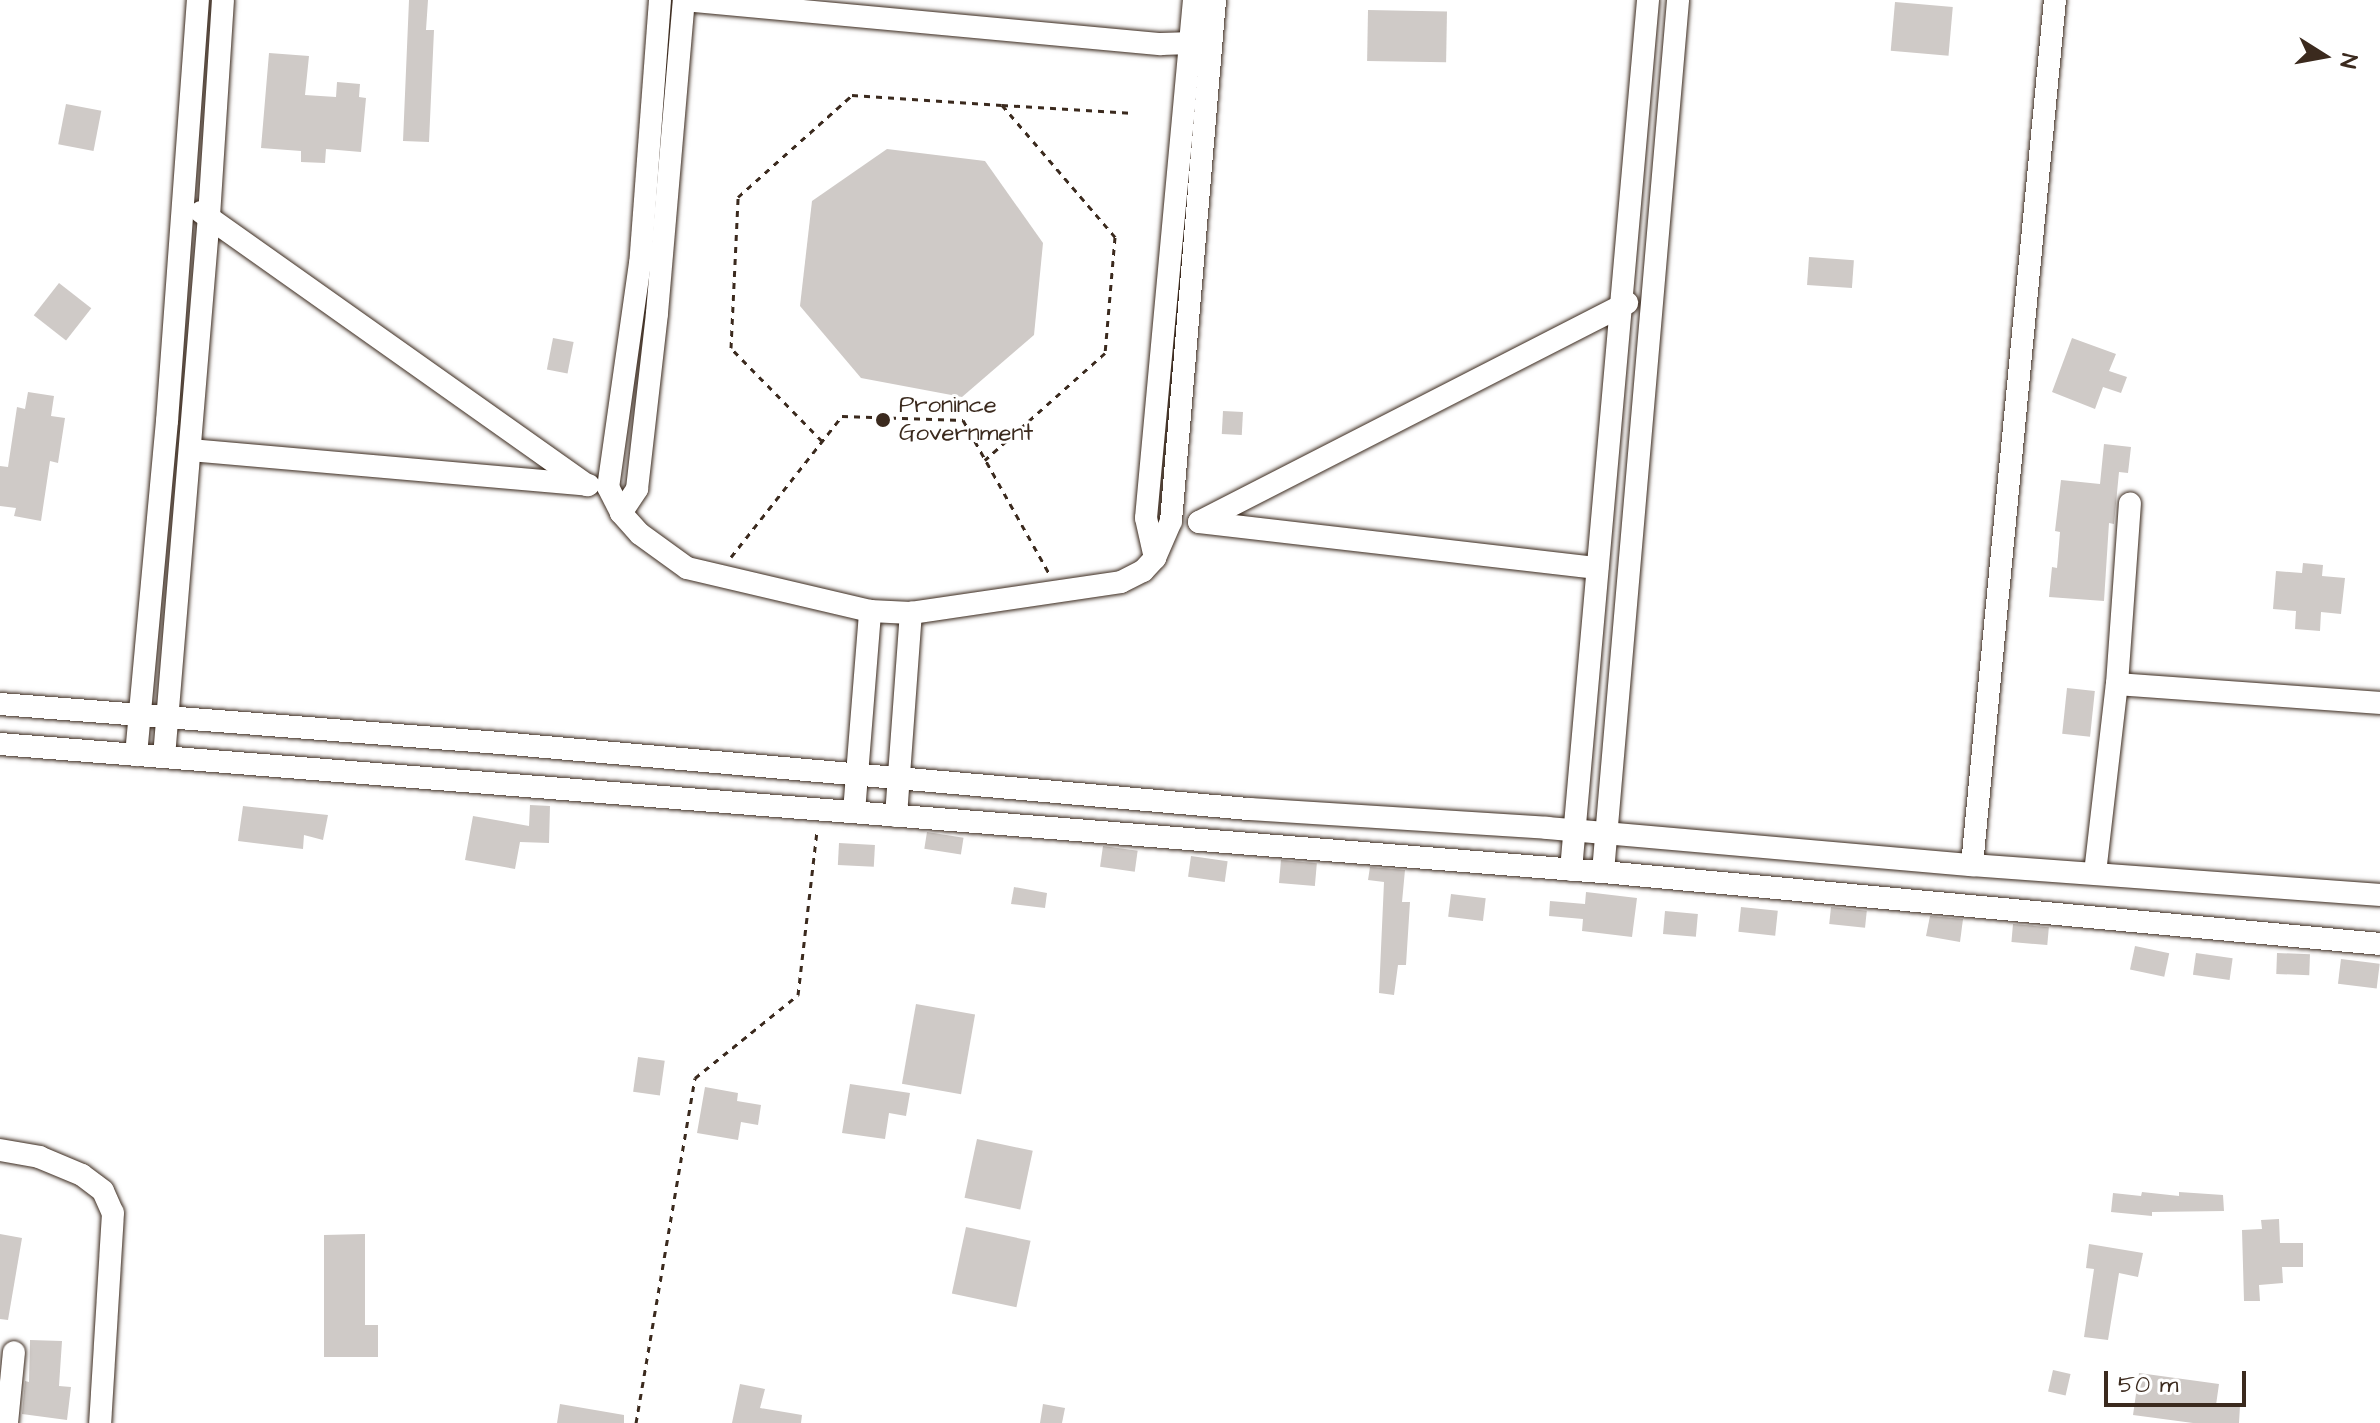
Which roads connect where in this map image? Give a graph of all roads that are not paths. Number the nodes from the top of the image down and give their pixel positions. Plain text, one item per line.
1 (198, 0) edge
2 (223, 0) edge
3 (660, 0) edge
4 (684, 0) edge
5 (1194, 0) edge
6 (1215, 0) edge
7 (1648, 0) edge
8 (1678, 0) edge
9 (2055, 0) edge
10 (1190, 43) junction
11 (181, 205) junction
12 (209, 216) junction
13 (1652, 296) junction
14 (1619, 305) junction
15 (190, 450) junction
16 (598, 486) junction
17 (637, 489) junction
18 (2130, 503) dead end
19 (621, 513) junction
20 (1146, 518) junction
21 (1171, 521) junction
22 (1199, 522) junction
23 (1155, 558) junction
24 (1597, 568) junction
25 (870, 611) junction
26 (911, 613) junction
27 (2117, 684) junction
28 (2380, 703) edge
29 (0, 704) edge
30 (139, 716) junction
31 (167, 720) junction
32 (0, 744) edge
33 (136, 755) junction
34 (164, 757) junction
35 (857, 776) junction
36 (899, 780) junction
37 (854, 812) junction
38 (896, 816) junction
39 (1574, 831) junction
40 (1606, 834) junction
41 (1972, 865) junction
42 (1571, 870) junction
43 (1603, 872) junction
44 (2095, 873) junction
45 (2380, 895) edge
46 (2380, 944) edge
47 (0, 1150) edge
48 (14, 1352) dead end
49 (7, 1423) edge
50 (100, 1423) edge

1 - 11 street
2 - 12 street
3 - 16 street
4 - 10 street
4 - 17 street
5 - 10 street
6 - 21 street
7 - 14 street
8 - 13 street
9 - 41 street
10 - 20 street
11 - 12 street
11 - 30 street
12 - 15 street
12 - 16 street
13 - 14 street
13 - 40 street
14 - 22 street
14 - 24 street
15 - 16 street
15 - 31 street
16 - 17 street
16 - 19 street
17 - 19 street
18 - 27 street
19 - 25 street
20 - 21 street
20 - 23 street
21 - 22 street
21 - 23 street
22 - 24 street
23 - 26 street
24 - 39 street
25 - 26 street
25 - 35 street
26 - 36 street
27 - 28 street
27 - 44 street
29 - 30 street
30 - 31 street
30 - 33 street
31 - 34 street
31 - 35 street
32 - 33 street
33 - 34 street
34 - 37 street
35 - 36 street
35 - 37 street
36 - 38 street
36 - 39 street
37 - 38 street
38 - 42 street
39 - 40 street
39 - 42 street
40 - 41 street
40 - 43 street
41 - 44 street
42 - 43 street
43 - 46 street
44 - 45 street
47 - 50 street
48 - 49 street

